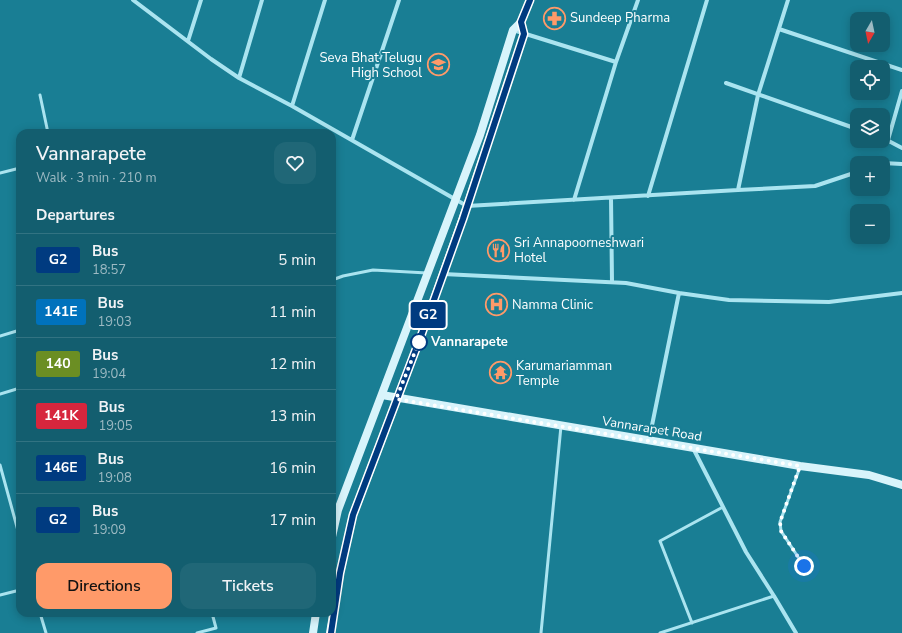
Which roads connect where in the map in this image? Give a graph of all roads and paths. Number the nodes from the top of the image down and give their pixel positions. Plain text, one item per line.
1 (133, 0) edge
2 (201, 0) edge
3 (262, 0) edge
4 (325, 0) edge
5 (399, 0) edge
6 (530, 0) edge
7 (638, 0) edge
8 (707, 0) edge
9 (788, 0) edge
10 (140, 2) edge
11 (521, 22) junction
12 (778, 29) junction
13 (513, 30) junction
14 (524, 34) junction
15 (188, 41) junction
16 (616, 62) junction
17 (902, 70) edge
18 (239, 78) junction
19 (726, 83) dead end
20 (902, 91) edge
21 (40, 95) dead end
22 (758, 95) junction
23 (292, 106) junction
24 (890, 125) edge
25 (850, 127) edge
26 (47, 129) edge
27 (333, 129) edge
28 (336, 131) edge
29 (352, 140) junction
30 (890, 142) edge
31 (902, 148) edge
32 (890, 163) edge
33 (902, 164) edge
34 (16, 169) edge
35 (0, 173) edge
36 (850, 174) edge
37 (738, 190) junction
38 (648, 196) junction
39 (610, 198) junction
40 (455, 199) junction
41 (574, 200) junction
42 (468, 206) junction
43 (427, 273) junction
44 (443, 274) junction
45 (336, 279) edge
46 (612, 282) junction
47 (679, 293) junction
48 (902, 294) edge
49 (16, 331) edge
50 (0, 336) edge
51 (16, 389) edge
52 (0, 394) edge
53 (382, 395) junction
54 (396, 399) junction
55 (561, 426) junction
56 (649, 440) junction
57 (692, 448) junction
58 (0, 465) edge
59 (800, 466) junction
60 (902, 485) edge
61 (723, 507) junction
62 (336, 519) edge
63 (16, 523) edge
64 (804, 566) dead end
65 (16, 591) edge
66 (0, 595) edge
67 (774, 596) junction
68 (336, 597) edge
69 (41, 617) edge
70 (213, 617) edge
71 (315, 617) edge
72 (333, 617) edge
73 (692, 623) junction
74 (46, 633) edge
75 (197, 633) edge
76 (312, 633) edge
77 (330, 633) edge
78 (541, 633) edge
79 (660, 633) edge
80 (796, 633) edge

1 - 10 street
2 - 15 street
3 - 18 street
4 - 23 street
5 - 29 street
6 - 11 main road
7 - 16 street
8 - 38 street
9 - 12 street
10 - 15 street
11 - 13 main road
11 - 14 main road
12 - 17 street
12 - 22 street
13 - 14 street
13 - 40 main road
14 - 16 street
14 - 42 main road
15 - 18 street
16 - 41 street
18 - 23 street
19 - 22 street
20 - 24 street
21 - 26 lane
22 - 25 street
22 - 37 street
23 - 27 street
28 - 29 street
29 - 40 street
30 - 31 street
32 - 33 street
34 - 35 lane
36 - 37 street
37 - 38 street
38 - 39 street
39 - 41 street
39 - 46 street
40 - 42 street
40 - 43 main road
41 - 42 street
42 - 44 main road
43 - 45 lane
43 - 53 main road
44 - 46 street
44 - 54 main road
46 - 47 street
47 - 48 street
47 - 56 street
49 - 50 lane
51 - 52 lane
53 - 54 main road, Vannarapet Road
53 - 62 main road
54 - 55 main road, Vannarapet Road
54 - 68 main road
55 - 56 main road, Vannarapet Road
55 - 78 lane
56 - 57 main road, Vannarapet Road
57 - 59 main road, Vannarapet Road
57 - 61 street
58 - 63 lane
59 - 60 main road, Vannarapet Road
59 - 64 lane
61 - 67 street
61 - 73 lane
65 - 66 lane
67 - 73 lane
67 - 80 street
69 - 74 lane
70 - 75 lane
71 - 76 main road
72 - 77 main road
73 - 79 lane

